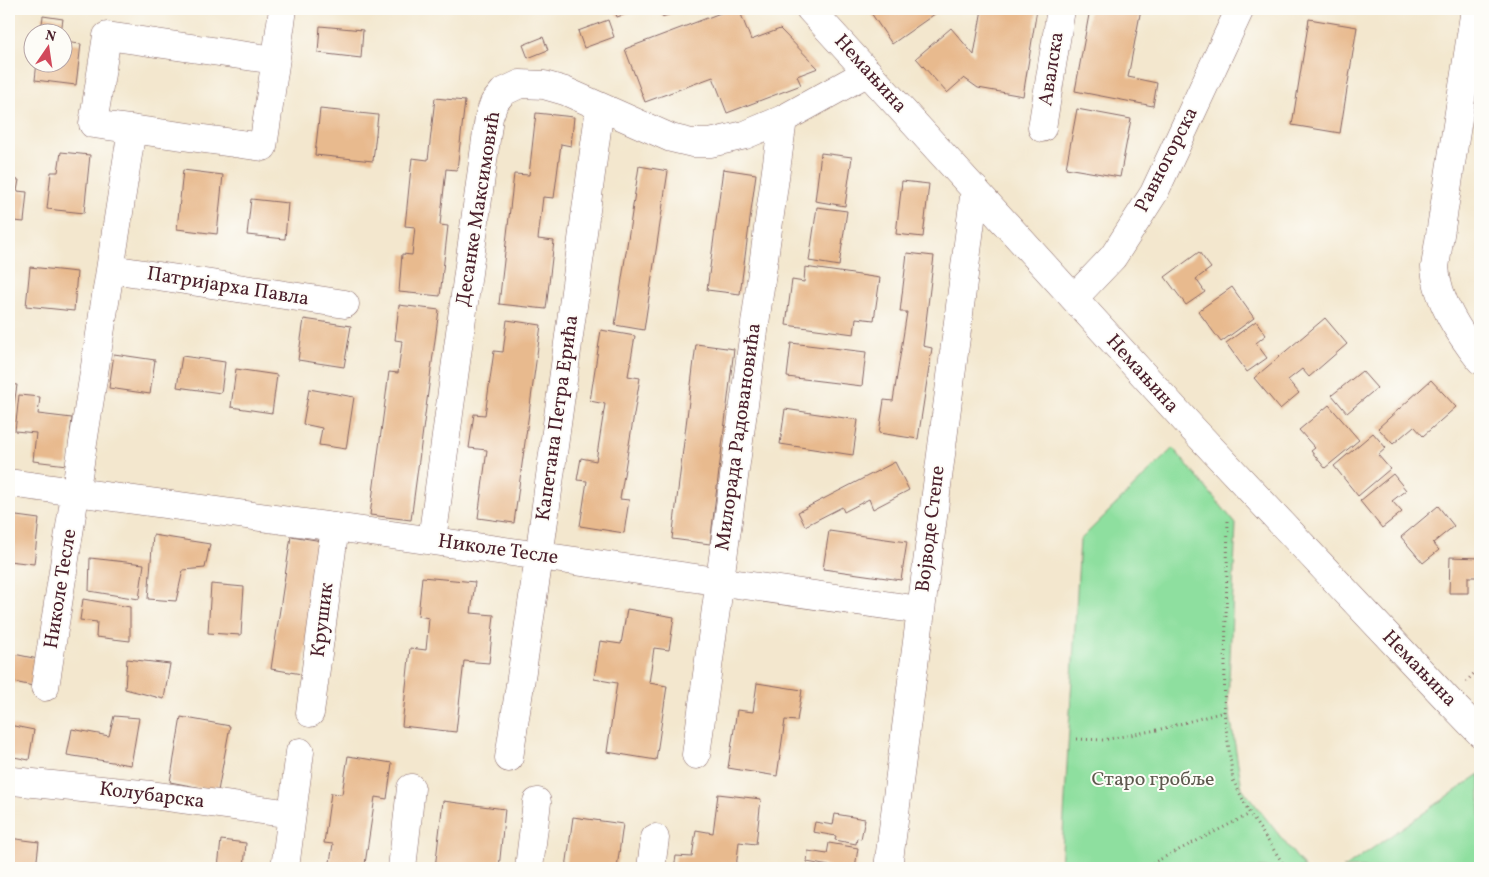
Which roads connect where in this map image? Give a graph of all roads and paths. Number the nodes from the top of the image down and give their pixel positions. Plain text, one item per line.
1 (283, 9) edge
2 (810, 9) edge
3 (1061, 9) edge
4 (1240, 9) edge
5 (1475, 9) edge
6 (275, 60) junction
7 (868, 72) junction
8 (600, 107) junction
9 (783, 119) junction
10 (1042, 128) dead end
11 (132, 129) junction
12 (974, 189) junction
13 (111, 270) junction
14 (1074, 298) junction
15 (344, 304) dead end
16 (1480, 360) edge
17 (9, 482) edge
18 (76, 491) junction
19 (1228, 521) dead end
20 (334, 527) junction
21 (432, 540) junction
22 (539, 557) junction
23 (719, 581) junction
24 (920, 610) junction
25 (45, 687) dead end
26 (1224, 712) junction
27 (310, 713) dead end
28 (1480, 733) edge
29 (1077, 739) dead end
30 (300, 752) dead end
31 (696, 755) dead end
32 (509, 758) dead end
33 (13, 781) dead end
34 (411, 788) dead end
35 (537, 802) dead end
36 (292, 814) junction
37 (1250, 814) junction
38 (655, 838) dead end
39 (285, 868) edge
40 (402, 868) edge
41 (529, 868) edge
42 (652, 868) edge
43 (888, 868) edge
44 (1143, 868) edge
45 (1284, 868) edge

1 - 6 street
2 - 7 street, Немањина
3 - 10 street, Авалска
4 - 14 street, Равногорска
5 - 16 street
6 - 11 street
6 - 11 street
7 - 9 street, Десанке Максимовић
7 - 12 street, Немањина
8 - 9 street, Десанке Максимовић
8 - 21 street, Десанке Максимовић
8 - 22 street, Капетана Петра Ерића
9 - 23 street, Милорада Радовановића
11 - 13 street
12 - 14 street, Немањина
12 - 24 street, Војводе Степе
13 - 15 street, Патријарха Павла
13 - 18 street
14 - 28 street, Немањина
17 - 18 street, Николе Тесле
18 - 20 street, Николе Тесле
18 - 25 street, Николе Тесле
19 - 26 path
20 - 21 street, Николе Тесле
20 - 27 street, Крушик
21 - 22 street, Николе Тесле
22 - 23 street, Николе Тесле
22 - 32 street, Капетана Петра Ерића
23 - 24 street, Николе Тесле
23 - 31 street, Милорада Радовановића
24 - 43 street, Војводе Степе
26 - 29 path
26 - 37 path
30 - 36 street
33 - 36 street, Колубарска
34 - 40 street
35 - 41 street
36 - 39 street
37 - 44 path
37 - 45 path
38 - 42 street

